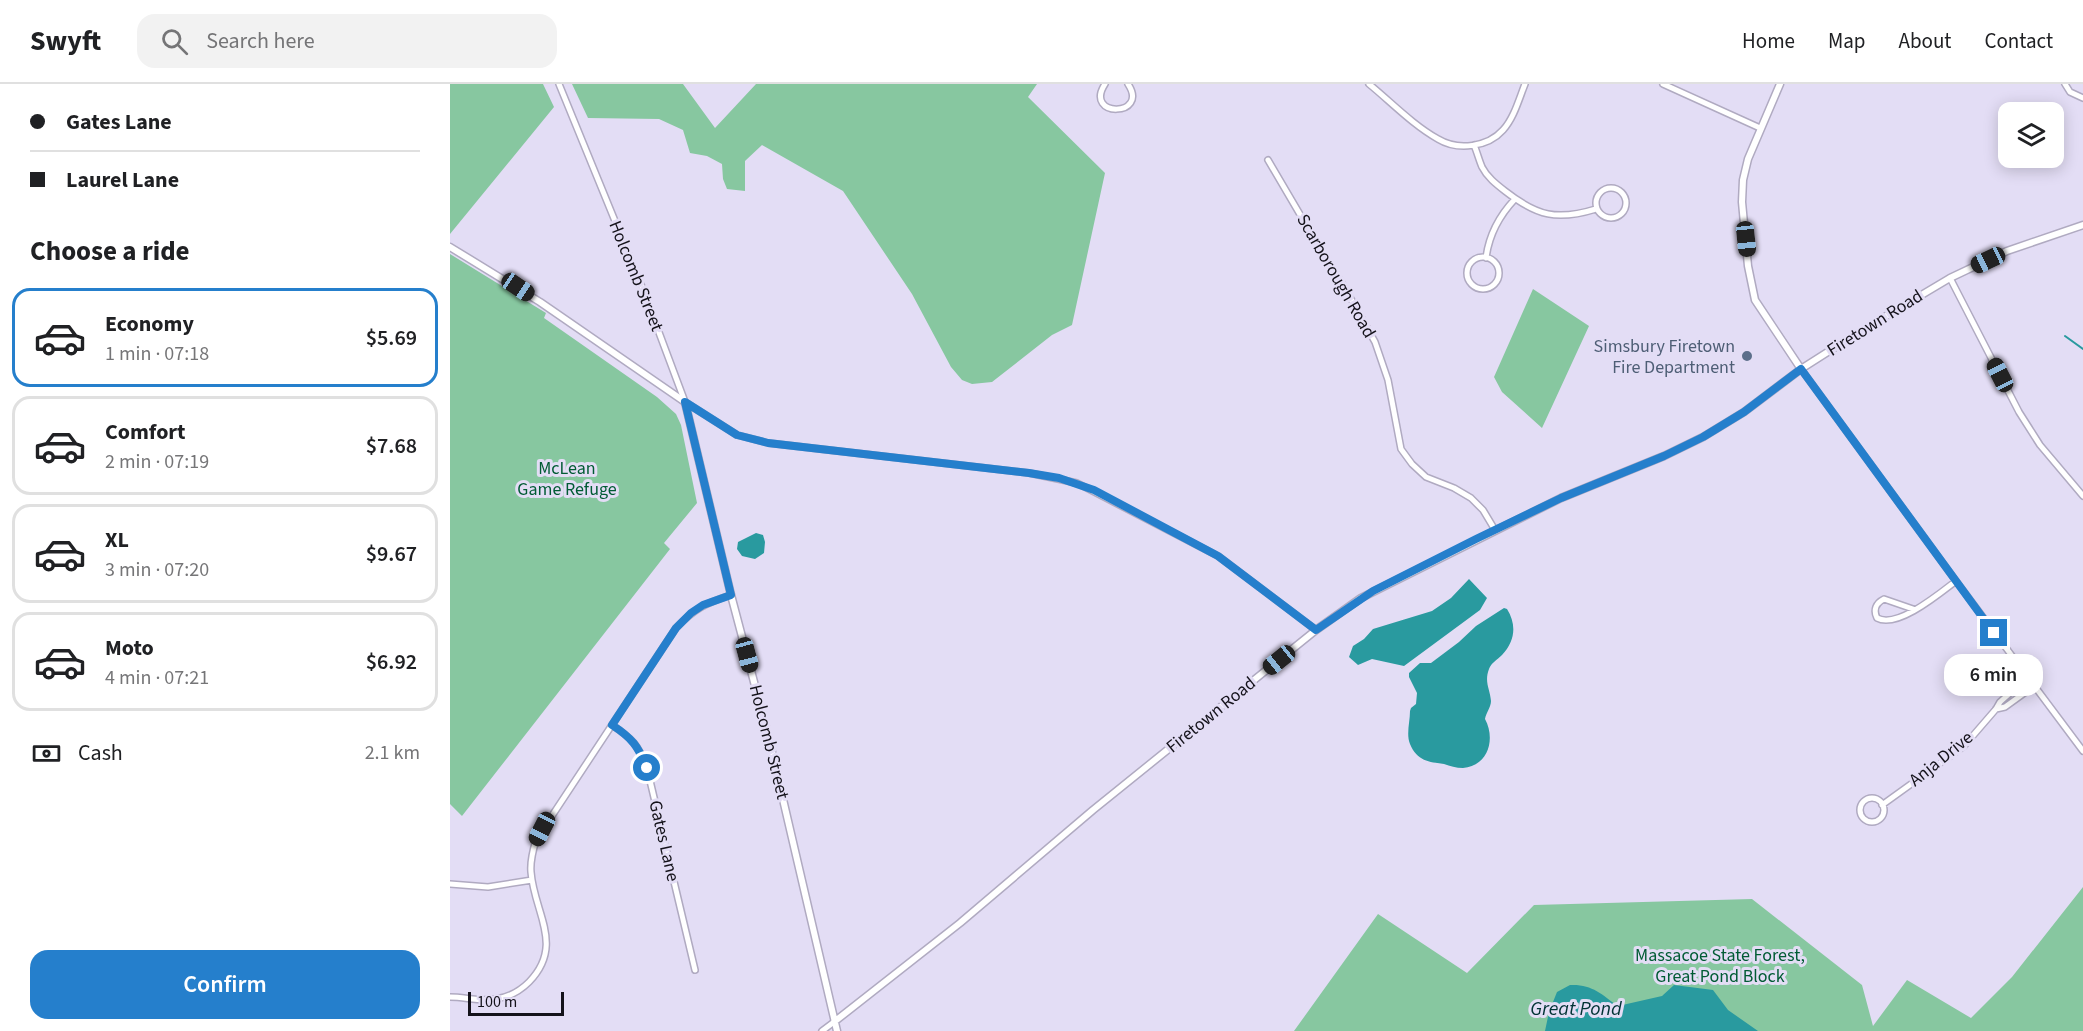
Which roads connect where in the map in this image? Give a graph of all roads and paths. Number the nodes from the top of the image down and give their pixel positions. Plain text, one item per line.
1 (559, 84) edge
2 (1105, 84) edge
3 (1128, 84) edge
4 (1369, 84) edge
5 (1525, 84) edge
6 (1663, 84) edge
7 (1780, 84) edge
8 (2065, 84) edge
9 (2083, 98) edge
10 (1760, 128) junction
11 (1474, 145) junction
12 (1268, 160) dead end
13 (1515, 199) junction
14 (1596, 209) junction
15 (2083, 225) edge
16 (450, 247) edge
17 (1486, 258) junction
18 (1950, 278) junction
19 (1801, 369) junction
20 (685, 402) junction
21 (2083, 496) edge
22 (1495, 530) junction
23 (1956, 582) junction
24 (731, 595) junction
25 (1913, 609) junction
26 (1316, 630) junction
27 (2028, 677) junction
28 (2034, 686) junction
29 (1996, 709) junction
30 (612, 725) junction
31 (2083, 751) edge
32 (1882, 805) junction
33 (532, 880) junction
34 (450, 884) edge
35 (695, 970) dead end
36 (450, 997) edge
37 (834, 1022) junction
38 (822, 1031) edge
39 (837, 1031) edge

1 - 20 street, Holcomb Street
2 - 3 street
4 - 11 street
5 - 11 street
6 - 10 street
7 - 10 street
8 - 9 street
10 - 19 street
11 - 13 street
12 - 22 street, Scarborough Road
13 - 14 street
13 - 17 street
14 - 14 street
15 - 18 street, Firetown Road
16 - 20 street
17 - 17 street
18 - 19 street, Firetown Road
18 - 21 street
19 - 22 street, Firetown Road
19 - 23 street
20 - 24 street, Holcomb Street
20 - 26 street
22 - 26 street, Firetown Road
23 - 25 street
23 - 27 street
24 - 30 street
24 - 37 street, Holcomb Street
25 - 25 street
26 - 37 street, Firetown Road
27 - 28 street
27 - 29 street, Anja Drive
28 - 29 street, Anja Drive
28 - 31 street
29 - 32 street, Anja Drive
30 - 33 street
30 - 35 street, Gates Lane
32 - 32 street, Anja Drive
33 - 34 street
33 - 36 street
37 - 38 street, Firetown Road
37 - 39 street, Holcomb Street

